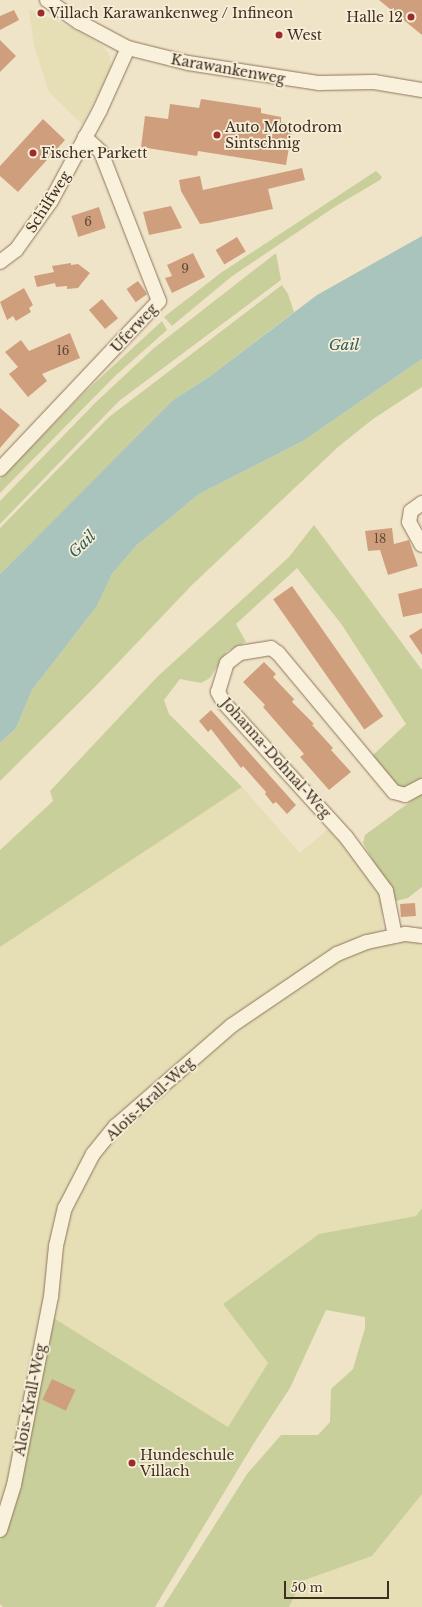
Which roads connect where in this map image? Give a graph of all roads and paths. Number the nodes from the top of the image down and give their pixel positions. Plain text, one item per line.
1 (47, 0) edge
2 (128, 48) junction
3 (422, 90) edge
4 (85, 137) junction
5 (0, 262) edge
6 (0, 470) edge
7 (422, 503) edge
8 (422, 546) edge
9 (422, 786) edge
10 (395, 936) junction
11 (422, 936) edge
12 (0, 1530) edge

1 - 2 street, Karawankenweg
2 - 3 street, Karawankenweg
2 - 4 street, Schilfweg
4 - 5 street, Schilfweg
4 - 6 street, Uferweg
7 - 8 street
9 - 10 street, Johanna-Dohnal-Weg
10 - 11 street, Alois-Krall-Weg
10 - 12 street, Alois-Krall-Weg

